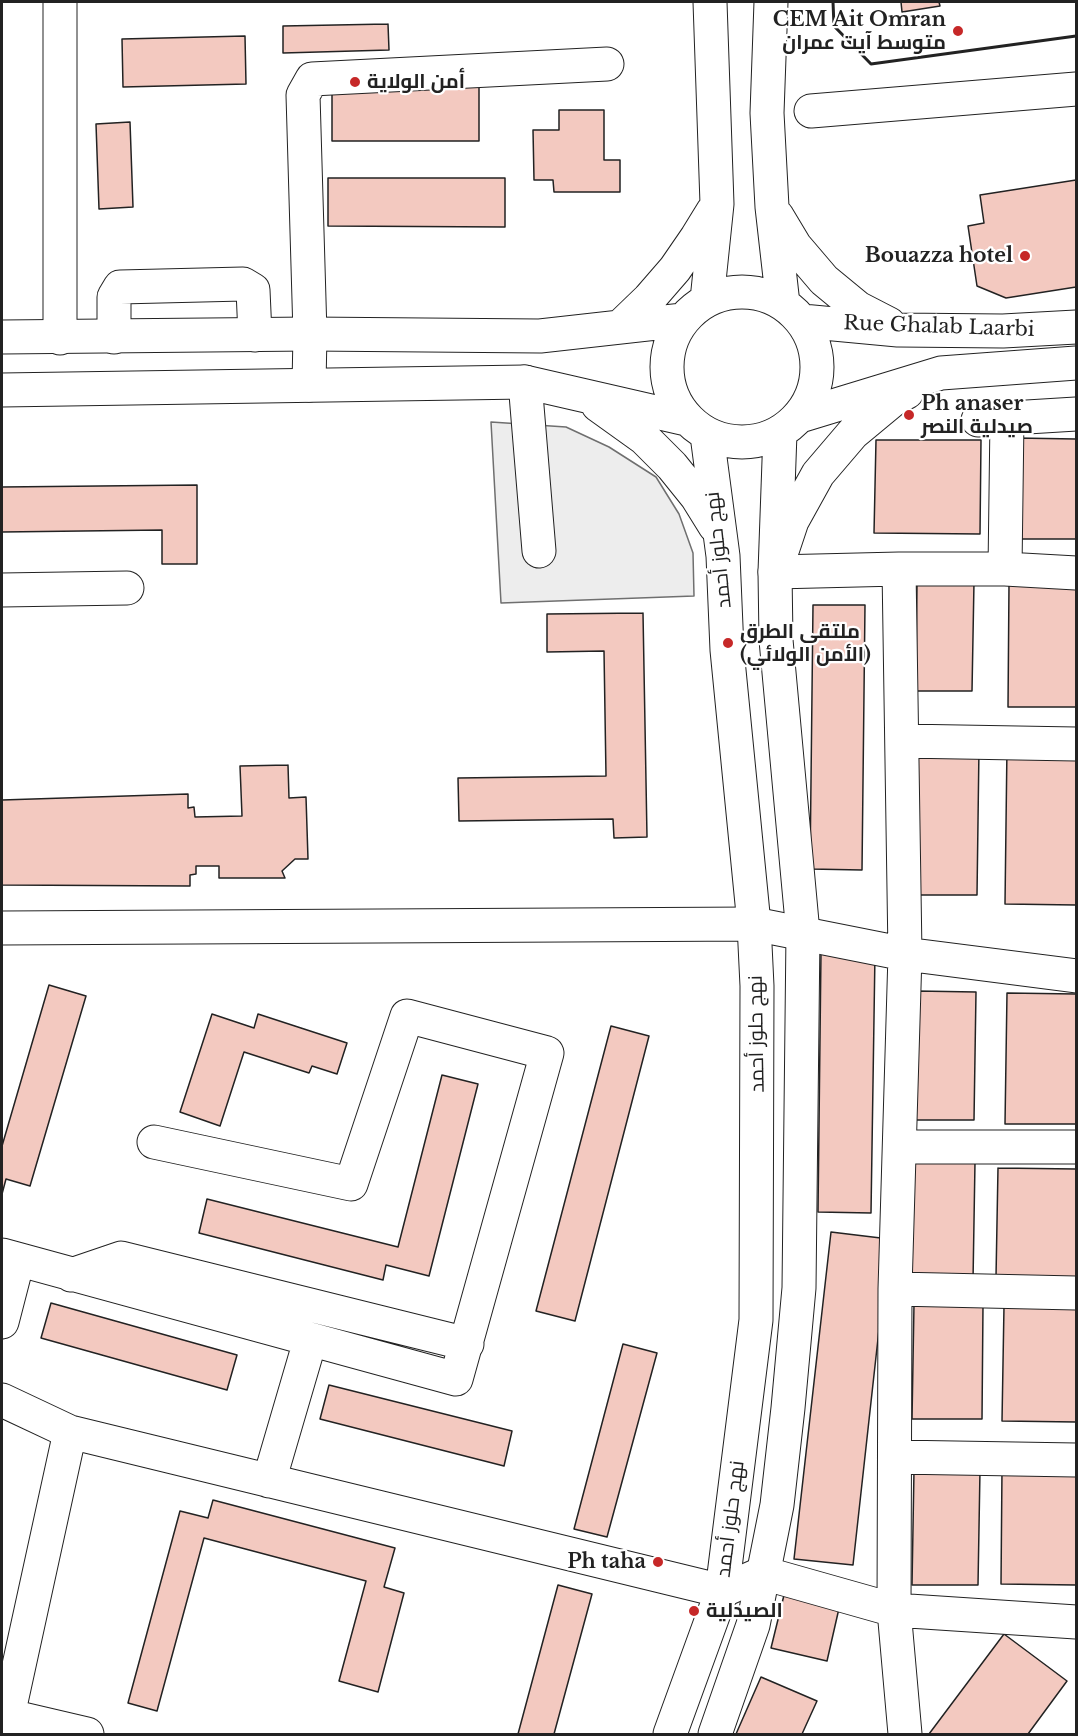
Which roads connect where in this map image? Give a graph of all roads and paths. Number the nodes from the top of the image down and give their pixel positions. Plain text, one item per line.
1 (60, 2) edge
2 (710, 2) edge
3 (771, 2) edge
4 (607, 64) dead end
5 (1077, 89) edge
6 (811, 111) dead end
7 (717, 204) junction
8 (772, 207) junction
9 (695, 310) junction
10 (793, 312) junction
11 (621, 326) junction
12 (1077, 327) edge
13 (898, 330) junction
14 (310, 334) junction
15 (255, 335) junction
16 (114, 337) junction
17 (2, 338) edge
18 (60, 338) junction
19 (1077, 363) edge
20 (941, 373) junction
21 (525, 382) junction
22 (309, 385) junction
23 (2, 390) edge
24 (578, 394) junction
25 (1077, 414) edge
26 (790, 424) junction
27 (696, 427) junction
28 (718, 531) junction
29 (538, 551) dead end
30 (899, 568) junction
31 (1005, 569) junction
32 (775, 572) junction
33 (1077, 573) edge
34 (127, 588) dead end
35 (2, 590) edge
36 (902, 741) junction
37 (1077, 744) edge
38 (754, 924) junction
39 (2, 928) edge
40 (802, 933) junction
41 (905, 954) junction
42 (1077, 976) edge
43 (154, 1142) dead end
44 (900, 1147) junction
45 (1077, 1147) edge
46 (10, 1258) edge
47 (71, 1275) junction
48 (895, 1289) junction
49 (1077, 1293) edge
50 (2, 1322) edge
51 (310, 1341) junction
52 (467, 1344) junction
53 (2, 1400) edge
54 (70, 1432) junction
55 (895, 1457) junction
56 (1077, 1460) edge
57 (269, 1481) junction
58 (763, 1573) junction
59 (722, 1591) junction
60 (894, 1610) junction
61 (1077, 1622) edge
62 (9, 1682) edge
63 (7, 1725) edge
64 (87, 1734) edge
65 (670, 1734) edge
66 (715, 1734) edge
67 (905, 1734) edge

1 - 18 street
2 - 7 street
3 - 8 street
4 - 14 street
5 - 6 street
7 - 9 street
7 - 11 street
8 - 10 street
8 - 13 street
9 - 10 street
9 - 11 street
9 - 27 street
10 - 13 street, Rue Ghalab Laarbi
10 - 26 street
11 - 14 street
12 - 13 street, Rue Ghalab Laarbi
14 - 15 street
14 - 22 street
15 - 16 street
15 - 16 street
16 - 18 street
17 - 18 street
19 - 20 street, Rue Ghalab Laarbi
20 - 26 street, Rue Ghalab Laarbi
20 - 32 street
21 - 22 street
21 - 24 street
21 - 29 street
22 - 23 street
24 - 27 street
24 - 28 street
25 - 31 street
26 - 27 street
26 - 32 street, نهج حلوز أحمد
27 - 28 street, نهج حلوز أحمد
28 - 38 street, نهج حلوز أحمد
30 - 31 street
30 - 32 street
30 - 36 street
31 - 33 street
32 - 40 street, نهج حلوز أحمد
34 - 35 street
36 - 37 street
36 - 41 street
38 - 39 street
38 - 40 street
38 - 59 street, نهج حلوز أحمد
40 - 41 street
40 - 58 street, نهج حلوز أحمد
41 - 42 street
41 - 44 street
43 - 52 street
44 - 45 street
44 - 48 street
46 - 47 street
46 - 50 street
47 - 51 street
47 - 52 street
48 - 49 street
48 - 55 street
51 - 52 street
51 - 57 street
53 - 54 street
54 - 57 street
54 - 62 street
55 - 56 street
55 - 60 street
57 - 59 street
58 - 59 street
58 - 60 street
58 - 66 street, نهج حلوز أحمد
59 - 65 street, نهج حلوز أحمد
60 - 61 street
60 - 67 street
62 - 63 street
63 - 64 street

